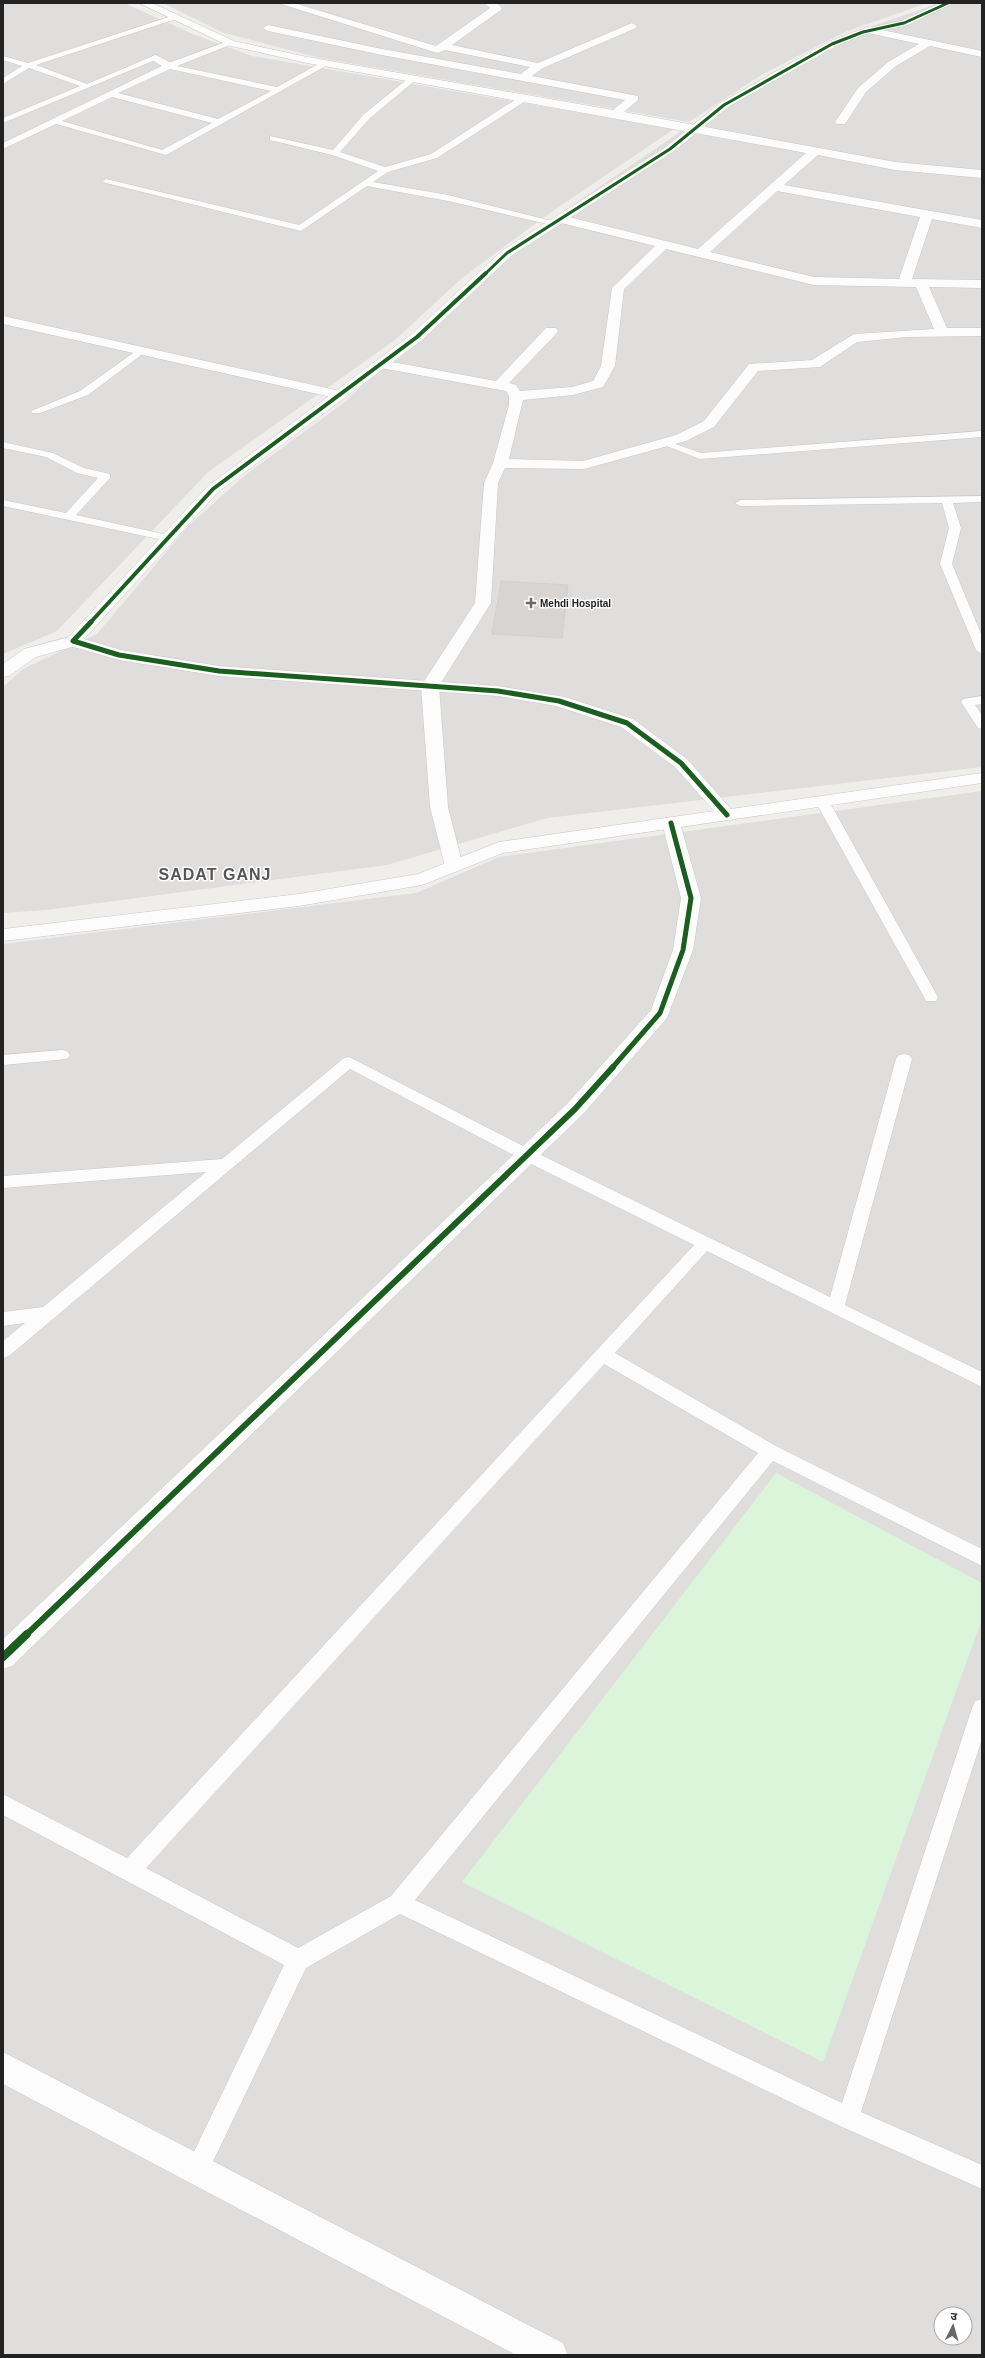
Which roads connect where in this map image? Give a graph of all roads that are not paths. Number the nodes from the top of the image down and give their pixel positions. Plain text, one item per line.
1 (144, 3) edge
2 (283, 3) edge
3 (327, 3) edge
4 (490, 3) edge
5 (948, 3) edge
6 (309, 11) junction
7 (175, 18) junction
8 (632, 26) dead end
9 (868, 30) junction
10 (245, 37) dead end
11 (231, 43) junction
12 (926, 44) junction
13 (443, 46) junction
14 (982, 54) edge
15 (3, 58) edge
16 (156, 58) joint
17 (327, 63) junction
18 (28, 66) junction
19 (169, 66) junction
20 (539, 66) junction
21 (414, 78) junction
22 (522, 78) junction
23 (3, 82) edge
24 (86, 86) junction
25 (278, 90) junction
26 (111, 94) junction
27 (524, 98) junction
28 (615, 114) junction
29 (3, 121) edge
30 (55, 121) junction
31 (219, 122) junction
32 (841, 122) dead end
33 (695, 128) junction
34 (273, 138) dead end
35 (3, 146) edge
36 (815, 151) junction
37 (335, 153) junction
38 (385, 170) junction
39 (982, 174) edge
40 (106, 182) dead end
41 (365, 183) junction
42 (774, 188) junction
43 (927, 215) junction
44 (557, 221) junction
45 (982, 224) edge
46 (664, 244) junction
47 (701, 253) junction
48 (904, 283) junction
49 (921, 283) junction
50 (982, 284) edge
51 (3, 320) edge
52 (551, 331) dead end
53 (942, 332) junction
54 (982, 332) edge
55 (140, 350) junction
56 (380, 364) junction
57 (499, 386) junction
58 (340, 395) junction
59 (516, 396) junction
60 (36, 411) dead end
61 (982, 434) edge
62 (664, 443) junction
63 (3, 445) edge
64 (500, 463) junction
65 (982, 499) edge
66 (947, 500) junction
67 (741, 503) dead end
68 (3, 504) edge
69 (68, 517) junction
70 (168, 538) junction
71 (73, 641) junction
72 (982, 650) edge
73 (3, 672) edge
74 (430, 686) junction
75 (982, 700) edge
76 (982, 725) edge
77 (982, 778) edge
78 (822, 801) junction
79 (727, 815) junction
80 (671, 823) junction
81 (454, 866) junction
82 (3, 935) edge
83 (931, 998) dead end
84 (62, 1055) dead end
85 (904, 1059) dead end
86 (3, 1060) edge
87 (527, 1155) junction
88 (225, 1165) junction
89 (3, 1182) edge
90 (705, 1243) junction
91 (836, 1307) junction
92 (45, 1314) junction
93 (3, 1319) edge
94 (3, 1351) edge
95 (602, 1354) junction
96 (982, 1380) edge
97 (770, 1451) junction
98 (982, 1558) edge
99 (3, 1657) edge
100 (982, 1708) edge
101 (3, 1804) edge
102 (129, 1871) junction
103 (399, 1903) junction
104 (298, 1960) junction
105 (3, 2067) edge
106 (848, 2118) junction
107 (197, 2170) junction
108 (982, 2177) edge
109 (551, 2355) edge

1 - 7 street
2 - 6 street
3 - 6 street
4 - 13 street
5 - 9 street
6 - 13 street
6 - 22 street
7 - 11 street
7 - 18 lane
8 - 20 street
9 - 12 street
9 - 33 street
10 - 11 street
11 - 17 street
11 - 19 lane
12 - 14 street
12 - 32 street
13 - 20 street
15 - 18 lane
16 - 19 street
16 - 24 lane
17 - 21 street
17 - 25 lane
18 - 23 lane
18 - 24 lane
19 - 25 lane
19 - 26 lane
20 - 22 street
21 - 27 street
21 - 37 lane
22 - 28 street
24 - 29 lane
25 - 31 lane
26 - 30 lane
26 - 31 lane
27 - 28 street
27 - 38 lane
28 - 33 street
30 - 31 lane
30 - 35 lane
33 - 36 street
33 - 44 street
34 - 37 lane
36 - 39 street
36 - 42 street
37 - 38 lane
38 - 41 lane
40 - 41 lane
41 - 44 lane
42 - 43 street
42 - 47 street
43 - 45 street
43 - 48 street
44 - 46 street
44 - 56 street
46 - 47 street
46 - 59 street
47 - 48 street
48 - 49 street
49 - 50 street
49 - 53 street
51 - 55 street
52 - 57 street
53 - 54 street
53 - 62 street
55 - 58 street
55 - 60 lane
56 - 57 street
56 - 58 street
57 - 59 street
58 - 70 street
59 - 64 street
61 - 62 lane
62 - 64 street
63 - 69 lane
64 - 74 street
65 - 66 lane
66 - 67 lane
66 - 72 lane
68 - 69 lane
69 - 70 lane
70 - 71 street
71 - 73 street
71 - 74 street
74 - 79 street
74 - 81 street
75 - 76 lane
77 - 78 street
78 - 79 street
78 - 83 lane
79 - 80 street
80 - 81 street
80 - 87 street
81 - 82 street
84 - 86 lane
85 - 91 lane
87 - 88 lane
87 - 90 lane
87 - 99 street
88 - 89 lane
88 - 92 lane
90 - 91 lane
90 - 95 lane
91 - 96 lane
92 - 93 lane
92 - 94 lane
95 - 97 lane
95 - 102 lane
97 - 98 lane
97 - 103 lane
100 - 106 lane
101 - 102 lane
102 - 104 lane
103 - 104 lane
103 - 106 lane
104 - 107 lane
105 - 107 street
106 - 108 lane
107 - 109 street

